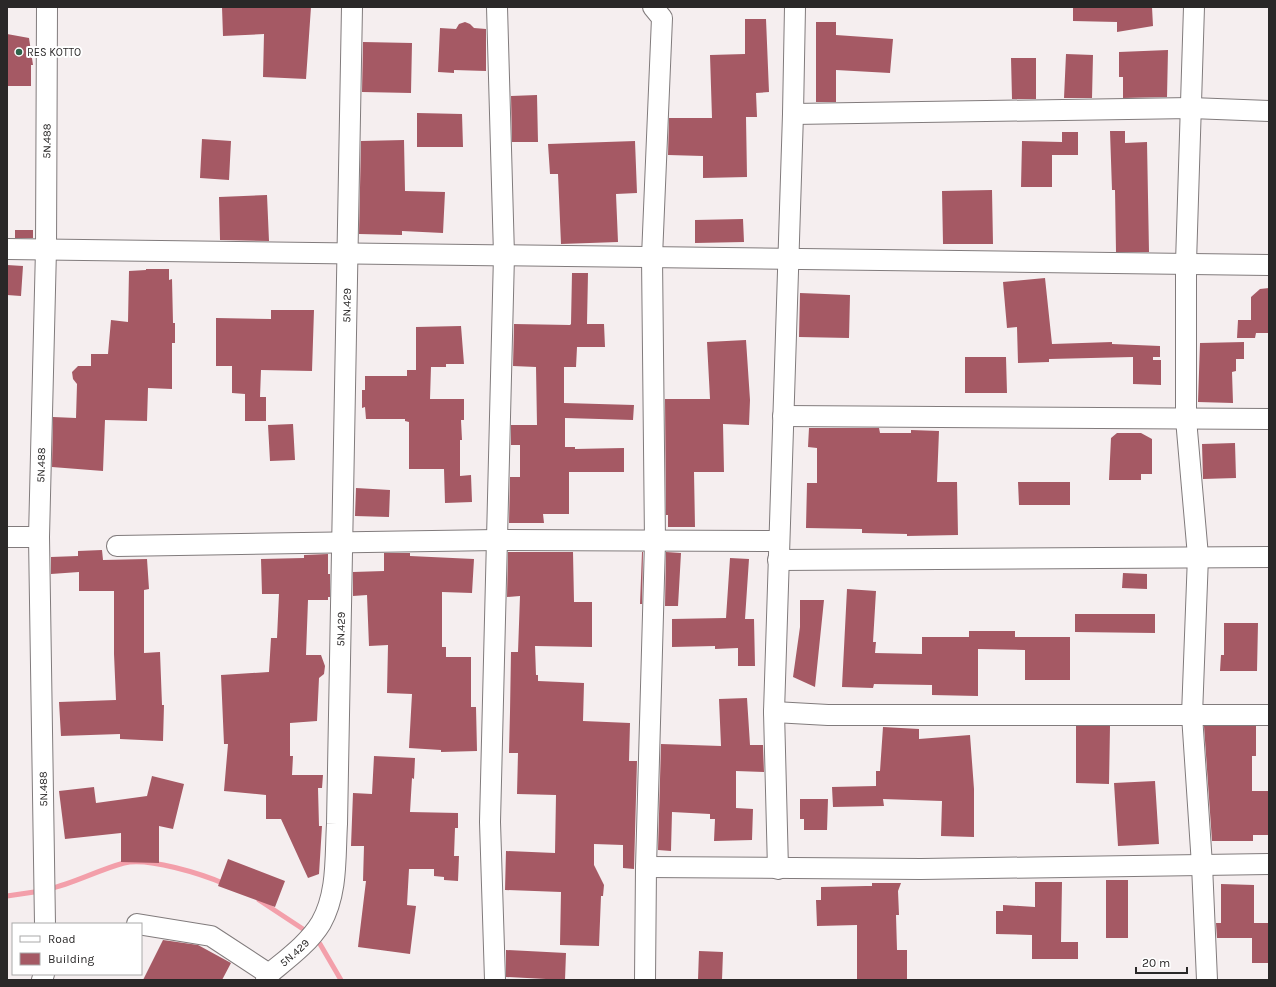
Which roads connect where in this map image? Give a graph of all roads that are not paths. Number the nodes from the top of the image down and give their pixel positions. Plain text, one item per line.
1 (47, 7) edge
2 (352, 7) edge
3 (497, 7) edge
4 (653, 7) edge
5 (795, 7) edge
6 (1194, 7) edge
7 (1191, 108) junction
8 (1269, 111) edge
9 (793, 114) junction
10 (7, 249) edge
11 (46, 249) junction
12 (347, 253) junction
13 (504, 255) junction
14 (652, 257) junction
15 (788, 258) junction
16 (1186, 263) junction
17 (1269, 265) edge
18 (783, 416) junction
19 (1186, 419) junction
20 (1269, 419) edge
21 (7, 537) edge
22 (39, 537) junction
23 (497, 540) junction
24 (655, 542) junction
25 (341, 543) junction
26 (117, 546) dead end
27 (779, 550) junction
28 (1198, 556) junction
29 (1269, 557) edge
30 (774, 712) junction
31 (1192, 715) junction
32 (1269, 715) edge
33 (1269, 864) edge
34 (1202, 865) junction
35 (646, 867) junction
36 (778, 869) junction
37 (45, 923) edge
38 (142, 925) edge
39 (268, 977) edge
40 (495, 980) edge
41 (645, 980) edge
42 (1207, 980) edge

1 - 11 street, 5N.488
2 - 12 street, 5N.429
3 - 13 street
4 - 14 street
5 - 9 street
6 - 7 street
7 - 8 street
7 - 9 street
7 - 16 street
9 - 15 street
10 - 11 street
11 - 12 street
11 - 22 street, 5N.488
12 - 13 street
12 - 25 street, 5N.429
13 - 14 street
13 - 23 street
14 - 15 street
14 - 24 street
15 - 16 street
15 - 18 street
16 - 17 street
16 - 19 street
18 - 19 street
18 - 27 street
19 - 20 street
19 - 28 street
21 - 22 street
22 - 37 street, 5N.488
23 - 24 street
23 - 25 street
23 - 40 street
24 - 27 street
24 - 35 street
25 - 26 street
25 - 39 street, 5N.429
27 - 28 street
27 - 30 street
28 - 29 street
28 - 31 street
30 - 31 street
30 - 36 street
31 - 32 street
31 - 34 street
33 - 34 street
34 - 36 street
34 - 42 street
35 - 36 street
35 - 41 street
38 - 39 street

